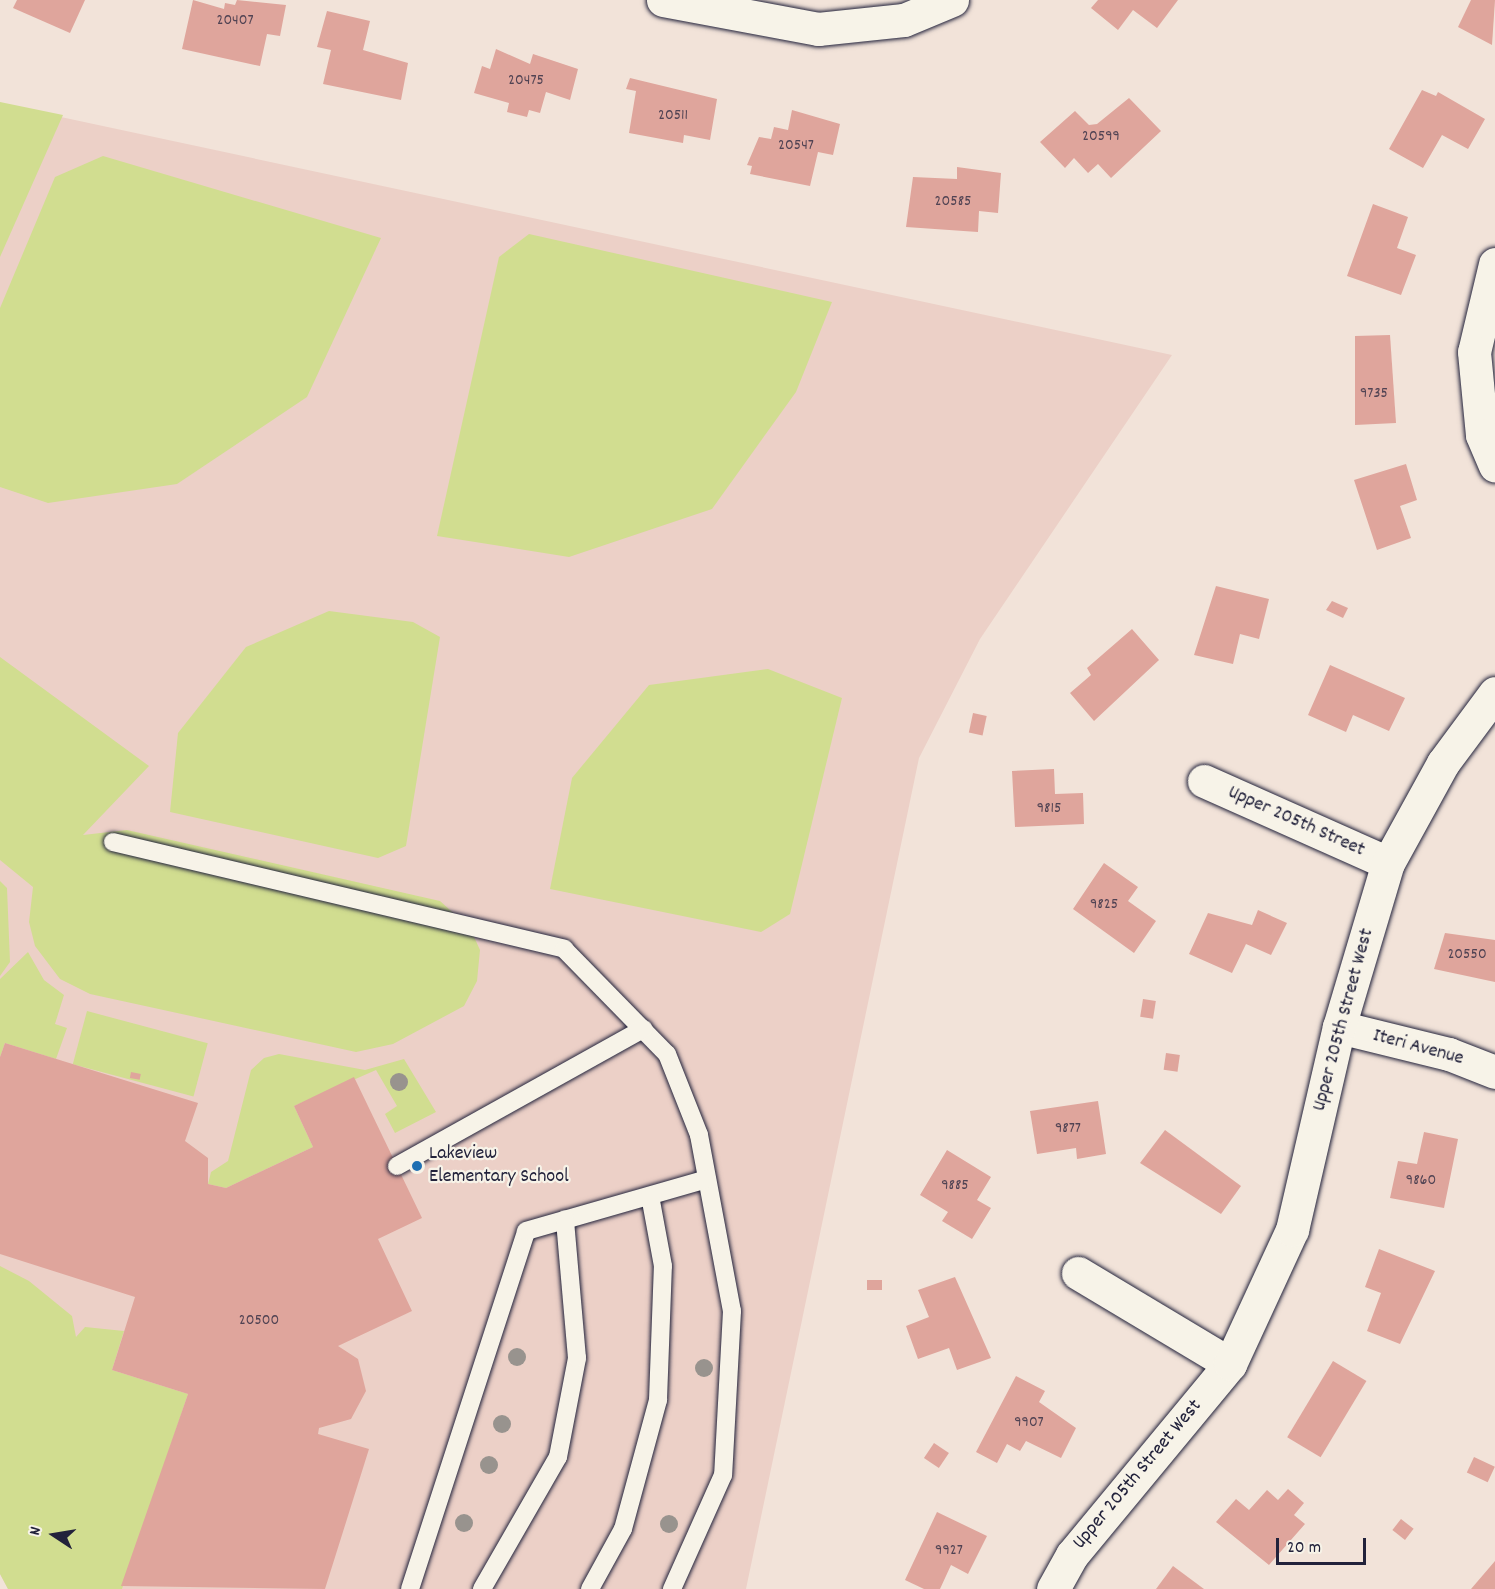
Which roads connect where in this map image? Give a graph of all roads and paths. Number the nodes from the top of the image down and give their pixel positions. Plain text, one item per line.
1 (663, 0) edge
2 (952, 0) edge
3 (1495, 264) edge
4 (1495, 465) edge
5 (1495, 693) edge
6 (1204, 781) dead end
7 (113, 842) dead end
8 (1388, 862) junction
9 (1339, 1027) junction
10 (643, 1029) junction
11 (1495, 1072) edge
12 (397, 1166) dead end
13 (707, 1179) junction
14 (650, 1196) junction
15 (566, 1220) junction
16 (1078, 1273) dead end
17 (1230, 1364) junction
18 (410, 1589) edge
19 (482, 1589) edge
20 (590, 1589) edge
21 (672, 1589) edge
22 (1053, 1589) edge

1 - 2 street
3 - 4 street
5 - 8 street, Upper 205th Street West
6 - 8 street, Upper 205th Street
7 - 10 lane
8 - 9 street, Upper 205th Street West
9 - 11 street, Iteri Avenue
9 - 17 street, Upper 205th Street West
10 - 12 lane
10 - 13 lane
13 - 14 lane
13 - 21 lane
14 - 15 lane
14 - 20 lane
15 - 18 lane
15 - 19 lane
16 - 17 street
17 - 22 street, Upper 205th Street West

